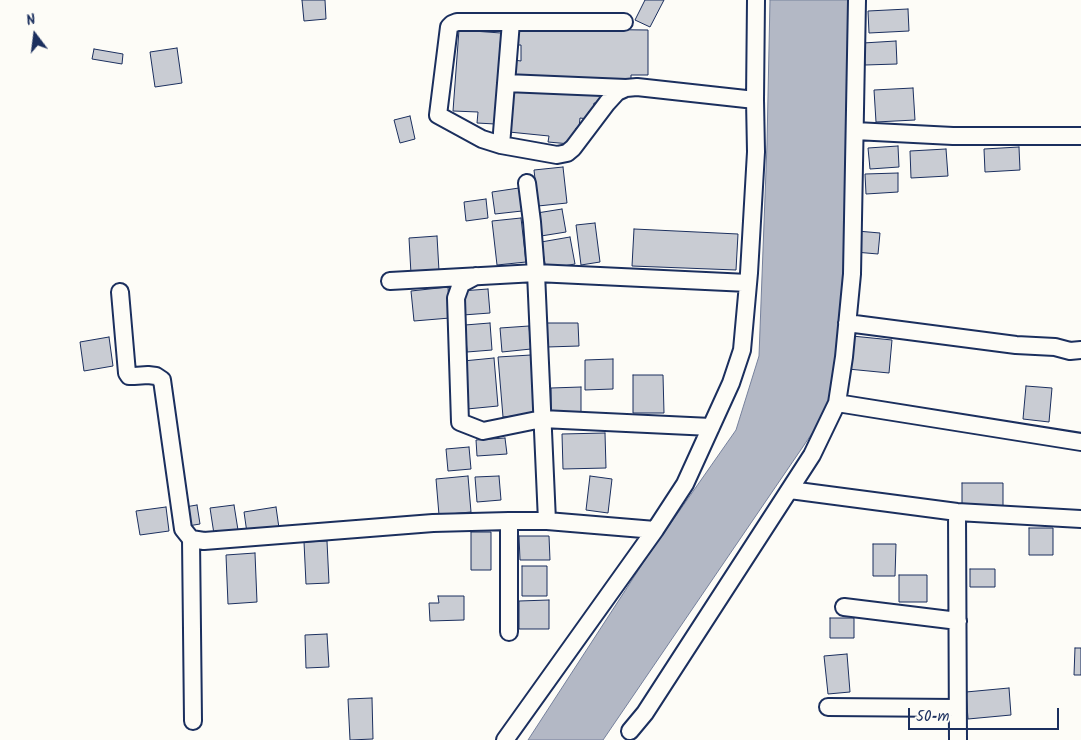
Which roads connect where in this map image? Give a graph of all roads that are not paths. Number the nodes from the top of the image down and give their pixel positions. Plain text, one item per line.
1 (756, 0) edge
2 (856, 0) edge
3 (863, 0) edge
4 (511, 22) junction
5 (624, 22) dead end
6 (506, 83) junction
7 (626, 88) junction
8 (755, 100) junction
9 (855, 131) junction
10 (1081, 136) edge
11 (500, 145) junction
12 (527, 182) dead end
13 (536, 273) junction
14 (476, 276) junction
15 (390, 281) dead end
16 (748, 283) junction
17 (120, 292) dead end
18 (847, 323) junction
19 (1081, 350) edge
20 (837, 403) junction
21 (542, 419) junction
22 (711, 427) junction
23 (1081, 442) edge
24 (790, 490) junction
25 (957, 512) junction
26 (1081, 519) edge
27 (509, 521) junction
28 (547, 521) junction
29 (655, 530) junction
30 (190, 539) junction
31 (844, 607) dead end
32 (958, 621) junction
33 (509, 632) dead end
34 (828, 707) dead end
35 (957, 708) junction
36 (193, 721) dead end
37 (630, 730) dead end
38 (505, 740) edge
39 (958, 740) edge

1 - 8 street
2 - 3 street
2 - 9 street
4 - 5 street
4 - 6 street
4 - 11 street
6 - 7 street
6 - 11 street
7 - 8 street
7 - 11 street
8 - 16 street
9 - 10 street
9 - 18 street
12 - 13 street
13 - 14 street
13 - 16 street
13 - 21 street
14 - 15 street
14 - 21 street
16 - 22 street
17 - 30 street
18 - 19 street
18 - 20 street
20 - 23 street
20 - 24 street
21 - 22 street
21 - 28 street
22 - 29 street
24 - 25 street
24 - 37 street
25 - 26 street
25 - 32 street
27 - 28 street
27 - 30 street
27 - 33 street
28 - 29 street
29 - 38 street
30 - 36 street
31 - 32 street
32 - 35 street
34 - 35 street
35 - 39 street

